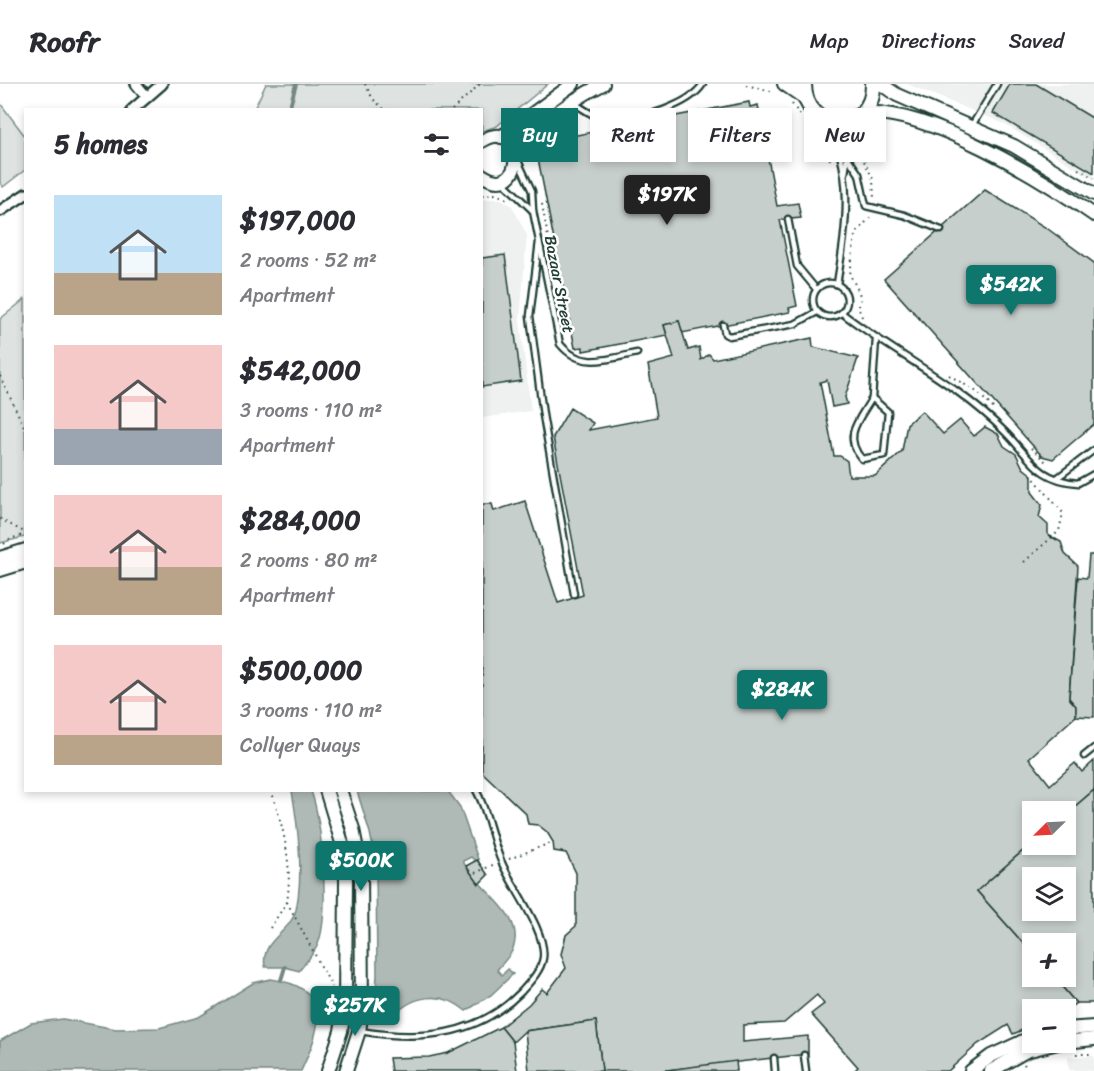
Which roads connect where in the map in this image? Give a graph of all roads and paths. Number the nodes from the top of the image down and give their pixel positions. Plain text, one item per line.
1 (136, 84) edge
2 (162, 84) edge
3 (365, 84) edge
4 (480, 84) edge
5 (573, 84) edge
6 (603, 84) edge
7 (703, 84) edge
8 (804, 84) edge
9 (873, 84) edge
10 (881, 84) edge
11 (997, 84) edge
12 (746, 85) edge
13 (781, 89) edge
14 (147, 98) junction
15 (572, 101) junction
16 (790, 102) dead end
17 (808, 104) junction
18 (134, 108) edge
19 (383, 108) edge
20 (454, 108) edge
21 (540, 108) edge
22 (564, 108) edge
23 (812, 108) edge
24 (865, 108) edge
25 (886, 114) edge
26 (804, 120) edge
27 (972, 126) junction
28 (501, 137) edge
29 (483, 141) edge
30 (965, 141) junction
31 (516, 162) edge
32 (520, 162) edge
33 (840, 162) edge
34 (847, 162) edge
35 (851, 162) edge
36 (864, 162) edge
37 (844, 176) junction
38 (488, 179) edge
39 (1094, 194) edge
40 (24, 195) edge
41 (483, 195) edge
42 (540, 198) dead end
43 (515, 205) dead end
44 (873, 209) junction
45 (0, 211) edge
46 (533, 211) junction
47 (1094, 215) edge
48 (788, 219) dead end
49 (941, 230) dead end
50 (539, 242) junction
51 (554, 267) dead end
52 (837, 284) junction
53 (816, 289) junction
54 (817, 312) junction
55 (842, 313) junction
56 (863, 318) dead end
57 (723, 325) dead end
58 (876, 339) junction
59 (637, 353) dead end
60 (947, 374) dead end
61 (0, 376) edge
62 (872, 398) junction
63 (1002, 417) dead end
64 (24, 427) edge
65 (1027, 443) dead end
66 (1094, 450) edge
67 (1044, 464) dead end
68 (1094, 474) edge
69 (1031, 475) dead end
70 (1057, 478) junction
71 (0, 519) edge
72 (24, 532) edge
73 (24, 534) edge
74 (0, 547) edge
75 (24, 551) edge
76 (0, 558) edge
77 (1024, 562) dead end
78 (24, 563) edge
79 (0, 570) edge
80 (574, 594) dead end
81 (1094, 748) edge
82 (1084, 756) dead end
83 (272, 792) edge
84 (329, 792) edge
85 (341, 792) edge
86 (477, 792) edge
87 (554, 842) dead end
88 (501, 862) junction
89 (475, 873) dead end
90 (287, 902) junction
91 (270, 928) dead end
92 (341, 996) junction
93 (1094, 1027) edge
94 (1076, 1028) edge
95 (359, 1030) junction
96 (1094, 1040) edge
97 (1076, 1041) edge
98 (1022, 1042) edge
99 (1024, 1053) edge
100 (804, 1055) dead end
101 (774, 1058) dead end
102 (1024, 1064) dead end
103 (328, 1071) edge
104 (346, 1071) edge
105 (775, 1071) edge
106 (806, 1071) edge
107 (971, 1071) edge
108 (991, 1071) edge
109 (1028, 1071) edge

1 - 14 street
2 - 14 street
3 - 19 path
4 - 20 path
5 - 21 street
6 - 15 street
7 - 15 lane
8 - 17 main road
9 - 24 main road
10 - 27 street
11 - 27 lane
12 - 13 path
13 - 17 street
14 - 18 street
15 - 22 street
16 - 26 path
17 - 23 main road
25 - 30 street
27 - 30 lane
27 - 39 street
28 - 29 street
30 - 47 street
31 - 38 street
32 - 46 lane, Bazaar Street
33 - 37 lane
34 - 37 lane
35 - 44 lane
36 - 44 path
37 - 52 lane
38 - 46 lane
40 - 45 street
41 - 43 path
42 - 51 path
44 - 49 lane
44 - 56 path
46 - 50 lane, Bazaar Street
48 - 53 lane
50 - 59 lane, Bazaar Street
50 - 80 lane
52 - 53 lane
52 - 55 lane
53 - 54 lane
54 - 55 lane
54 - 57 lane
55 - 58 lane
58 - 62 lane
58 - 70 lane
60 - 63 path
61 - 64 path
62 - 62 lane
65 - 67 path
66 - 70 lane
68 - 70 lane
69 - 77 path
71 - 72 path
73 - 74 path
75 - 76 street
78 - 79 street
81 - 82 lane
83 - 90 path
84 - 92 street
85 - 95 street
86 - 88 lane
87 - 88 path
88 - 89 path
88 - 95 lane
90 - 91 path
90 - 92 path
92 - 95 lane
92 - 103 street
93 - 94 street
95 - 104 street
96 - 97 street
98 - 107 street
99 - 108 street
100 - 106 lane
101 - 105 lane
102 - 109 path

